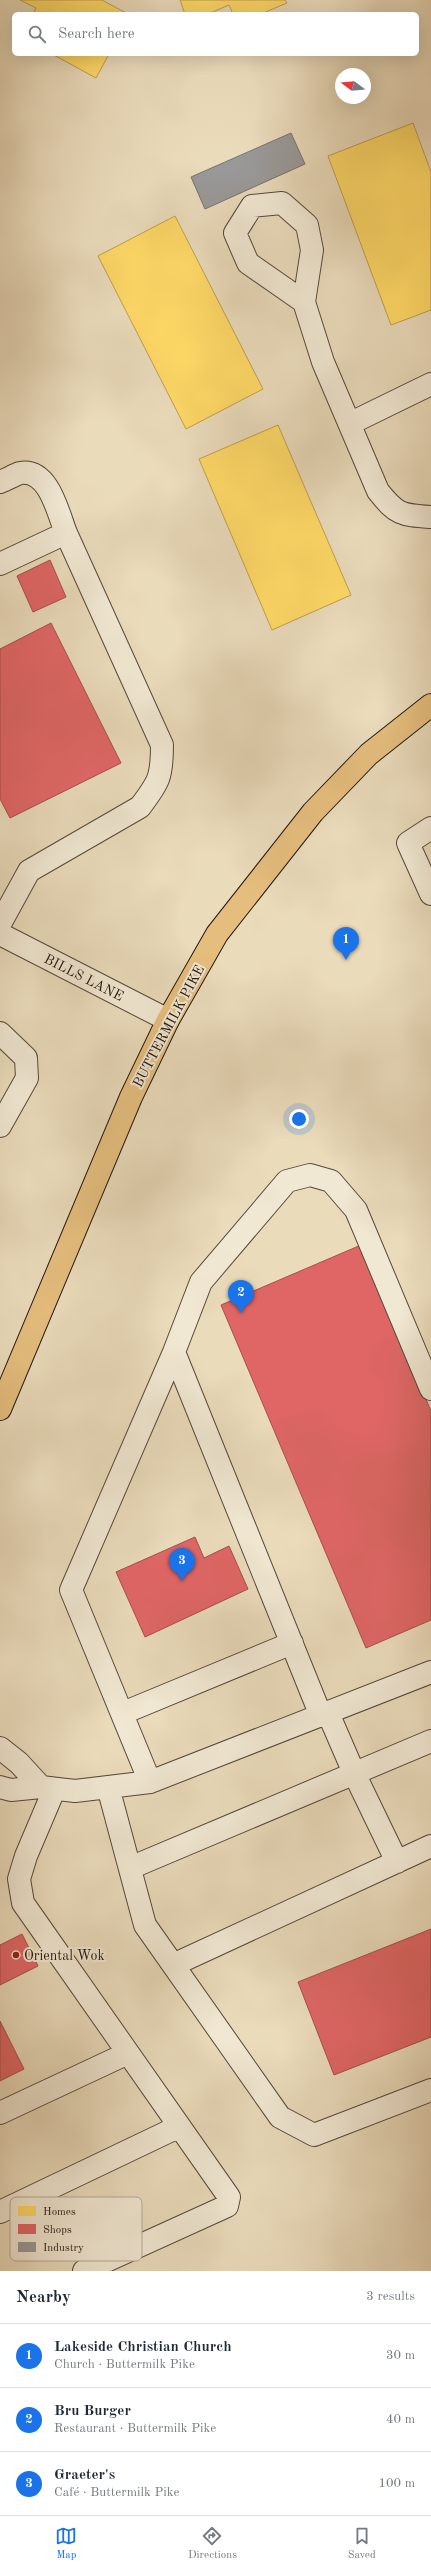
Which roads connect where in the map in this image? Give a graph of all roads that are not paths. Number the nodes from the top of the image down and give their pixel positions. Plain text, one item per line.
1 (304, 302) dead end
2 (431, 384) edge
3 (351, 424) junction
4 (0, 482) edge
5 (431, 516) edge
6 (66, 533) junction
7 (0, 564) edge
8 (431, 705) edge
9 (431, 828) edge
10 (431, 894) edge
11 (0, 924) edge
12 (0, 934) edge
13 (168, 1020) junction
14 (0, 1033) edge
15 (0, 1126) edge
16 (174, 1352) junction
17 (431, 1389) edge
18 (0, 1409) edge
19 (292, 1643) junction
20 (431, 1672) edge
21 (123, 1713) junction
22 (325, 1715) junction
23 (431, 1741) edge
24 (0, 1748) edge
25 (354, 1773) junction
26 (150, 1782) junction
27 (0, 1787) edge
28 (108, 1787) junction
29 (48, 1788) junction
30 (431, 1846) edge
31 (397, 1862) junction
32 (130, 1868) junction
33 (173, 1964) junction
34 (126, 2054) junction
35 (431, 2090) edge
36 (0, 2113) edge
37 (178, 2127) junction
38 (31, 2197) edge
39 (10, 2207) edge
40 (0, 2212) edge
41 (142, 2245) edge
42 (106, 2261) edge
43 (84, 2271) edge

1 - 3 street
2 - 3 street
3 - 5 street
4 - 6 street
6 - 7 street
6 - 11 street
8 - 13 main road, BUTTERMILK PIKE
9 - 10 street
12 - 13 street, BILLS LANE
13 - 18 main road, BUTTERMILK PIKE
14 - 15 street
16 - 17 street
16 - 19 street
16 - 21 street
19 - 21 street
19 - 22 street
20 - 22 street
21 - 26 street
22 - 25 street
22 - 26 street
23 - 25 street
24 - 29 street
25 - 31 street
25 - 32 street
26 - 28 street
27 - 29 street
28 - 29 street
28 - 32 street
29 - 34 street
30 - 31 street
31 - 33 street
32 - 33 street
33 - 35 street
34 - 36 street
34 - 37 street
37 - 38 street
37 - 41 street
39 - 40 street
42 - 43 street

